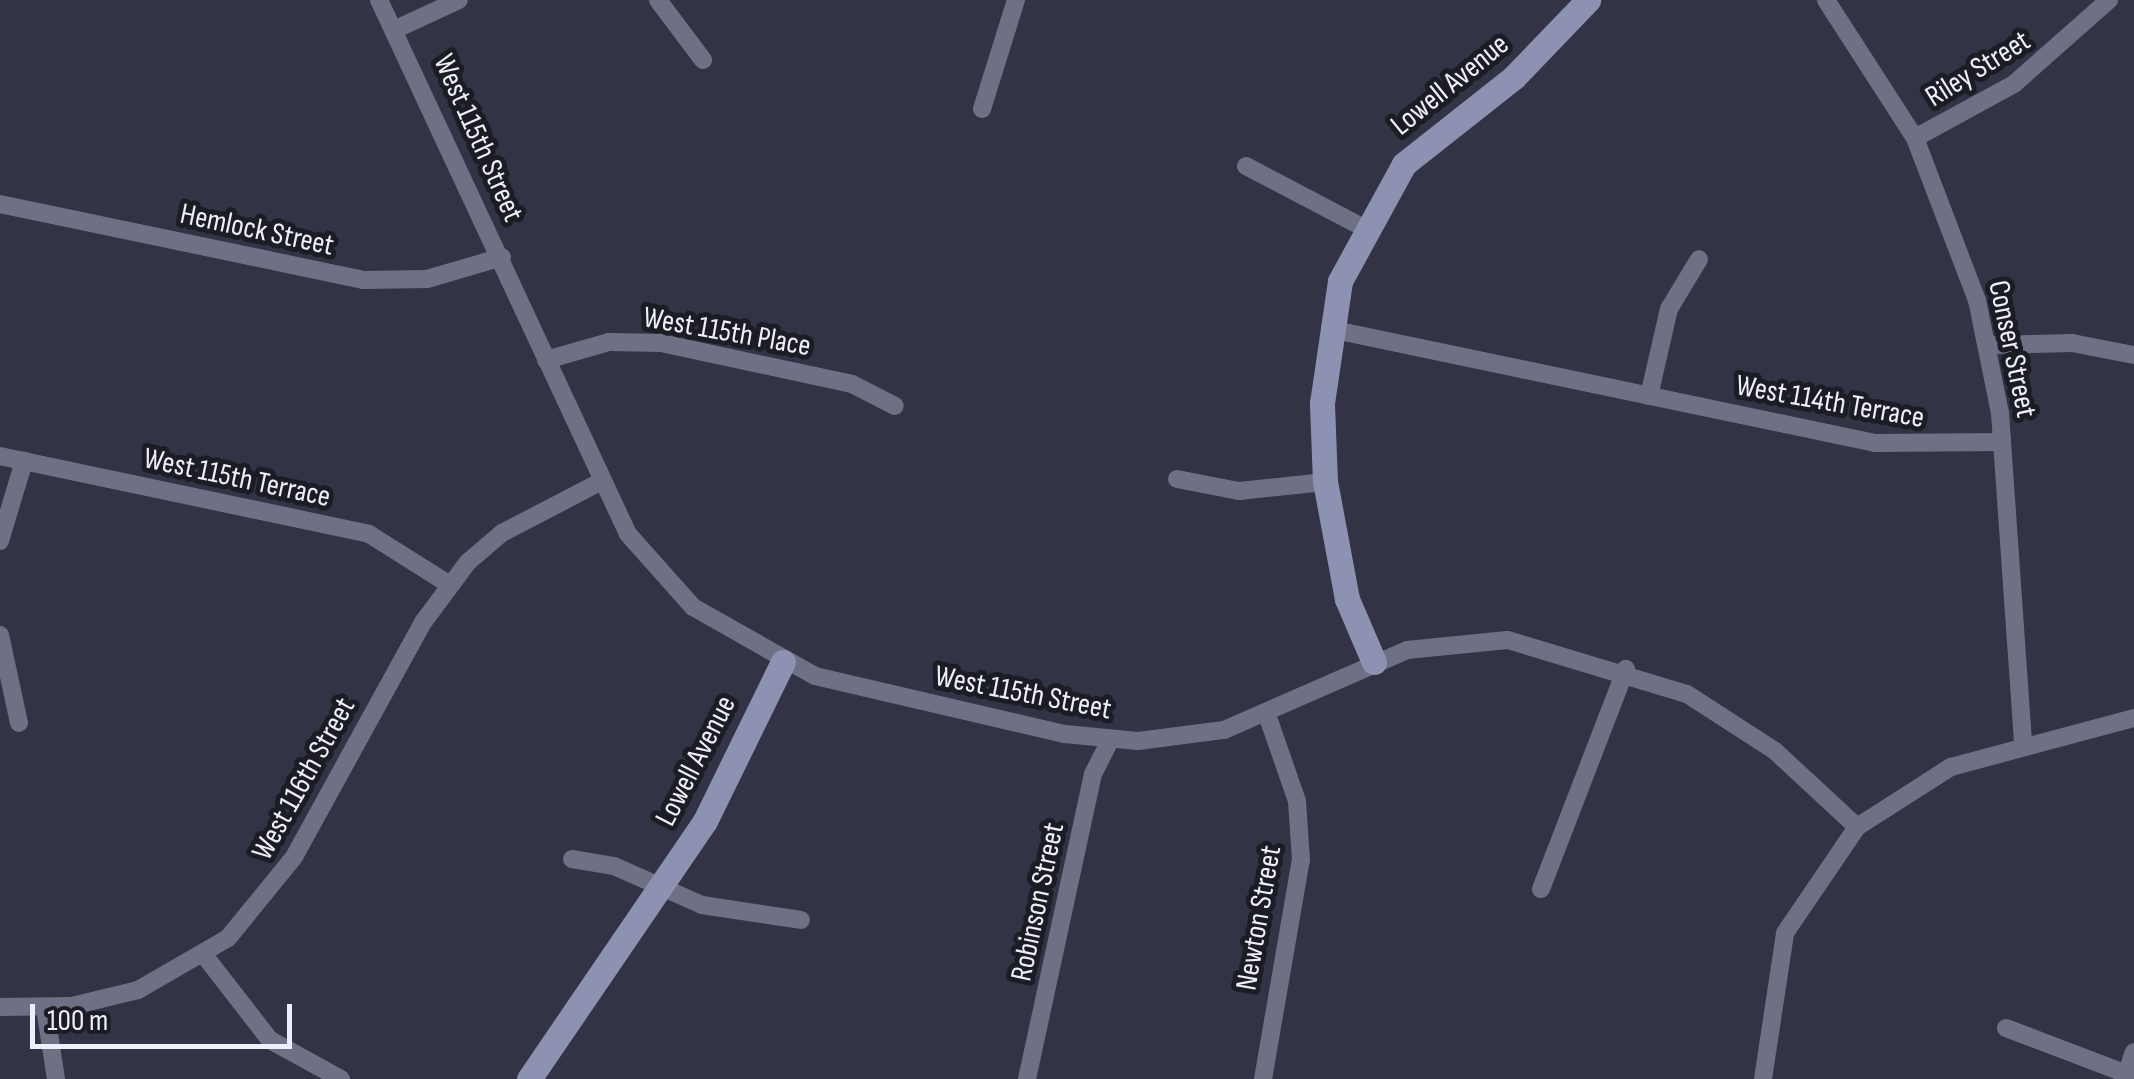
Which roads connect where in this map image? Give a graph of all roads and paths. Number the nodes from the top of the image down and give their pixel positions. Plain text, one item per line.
1 (379, 0) edge
2 (458, 0) edge
3 (658, 0) edge
4 (1016, 0) edge
5 (1588, 0) edge
6 (1826, 0) edge
7 (2109, 0) edge
8 (396, 29) junction
9 (703, 60) dead end
10 (982, 109) dead end
11 (1915, 138) junction
12 (1246, 166) dead end
13 (0, 204) edge
14 (1362, 227) junction
15 (502, 258) junction
16 (1698, 259) dead end
17 (1330, 329) junction
18 (1987, 345) junction
19 (2134, 355) edge
20 (546, 360) junction
21 (1649, 396) junction
22 (894, 406) dead end
23 (2002, 442) junction
24 (0, 456) edge
25 (24, 461) junction
26 (1178, 479) dead end
27 (1326, 482) junction
28 (598, 483) junction
29 (0, 541) edge
30 (450, 585) junction
31 (0, 635) edge
32 (783, 662) junction
33 (1374, 662) junction
34 (1626, 670) junction
35 (1266, 712) junction
36 (2134, 718) edge
37 (19, 723) dead end
38 (1111, 740) junction
39 (2023, 746) junction
40 (1857, 828) junction
41 (572, 859) dead end
42 (661, 886) junction
43 (1541, 889) dead end
44 (801, 920) dead end
45 (204, 954) junction
46 (0, 1007) edge
47 (45, 1008) junction
48 (2006, 1028) dead end
49 (2134, 1052) edge
50 (2126, 1077) edge
51 (56, 1079) edge
52 (342, 1079) edge
53 (529, 1079) edge
54 (1028, 1079) edge
55 (1263, 1079) edge
56 (1762, 1079) edge

1 - 8 street, West 115th Street
2 - 8 street
3 - 9 street
4 - 10 street
5 - 14 street, Lowell Avenue
6 - 11 street, Conser Street
7 - 11 street, Riley Street
8 - 15 street, West 115th Street
11 - 18 street, Conser Street
12 - 14 street
13 - 15 street, Hemlock Street
14 - 17 street, Lowell Avenue
15 - 20 street, West 115th Street
16 - 21 street
17 - 21 street, West 114th Terrace
17 - 27 street, Lowell Avenue
18 - 19 street
18 - 23 street, Conser Street
20 - 22 street, West 115th Place
20 - 28 street, West 115th Street
21 - 23 street, West 114th Terrace
23 - 39 street, Conser Street
24 - 25 street, West 115th Terrace
25 - 29 street
25 - 30 street, West 115th Terrace
26 - 27 street
27 - 33 street, Lowell Avenue
28 - 30 street, West 116th Street
28 - 32 street, West 115th Street
30 - 45 street, West 116th Street
31 - 37 street
32 - 38 street, West 115th Street
32 - 42 street, Lowell Avenue
33 - 34 street, West 115th Street
33 - 35 street, West 115th Street
34 - 40 street, West 115th Street
34 - 43 street
35 - 38 street, West 115th Street
35 - 55 street, Newton Street
36 - 39 street
38 - 54 street, Robinson Street
39 - 40 street
40 - 56 street
41 - 42 street
42 - 44 street
42 - 53 street, Lowell Avenue
45 - 47 street, West 116th Street
45 - 52 street
46 - 47 street, West 116th Street
47 - 51 street
48 - 50 street
49 - 50 street

